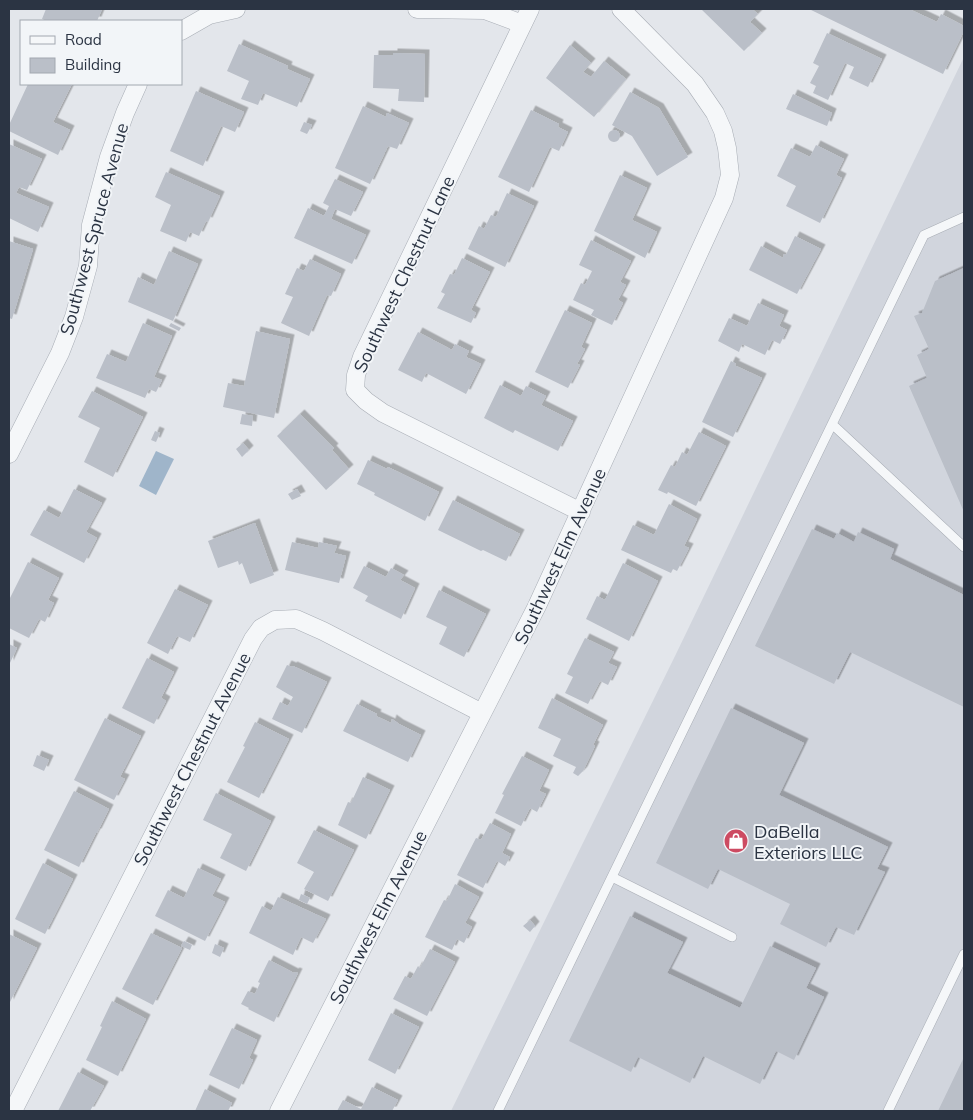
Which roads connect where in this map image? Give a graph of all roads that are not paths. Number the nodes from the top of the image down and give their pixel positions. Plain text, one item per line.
1 (236, 9) edge
2 (417, 9) edge
3 (621, 9) edge
4 (526, 16) edge
5 (182, 30) edge
6 (138, 85) edge
7 (964, 217) edge
8 (832, 424) junction
9 (9, 454) edge
10 (581, 512) junction
11 (964, 547) edge
12 (482, 713) junction
13 (612, 877) junction
14 (732, 937) dead end
15 (964, 954) edge
16 (13, 1111) edge
17 (279, 1111) edge
18 (498, 1111) edge
19 (888, 1111) edge

1 - 5 street
2 - 4 street
3 - 10 street, Southwest Elm Avenue
4 - 10 street, Southwest Chestnut Lane
6 - 9 street, Southwest Spruce Avenue
7 - 8 lane
8 - 11 lane
8 - 13 lane
10 - 12 street, Southwest Elm Avenue
12 - 16 street, Southwest Chestnut Avenue
12 - 17 street, Southwest Elm Avenue
13 - 14 lane
13 - 18 lane
15 - 19 lane

